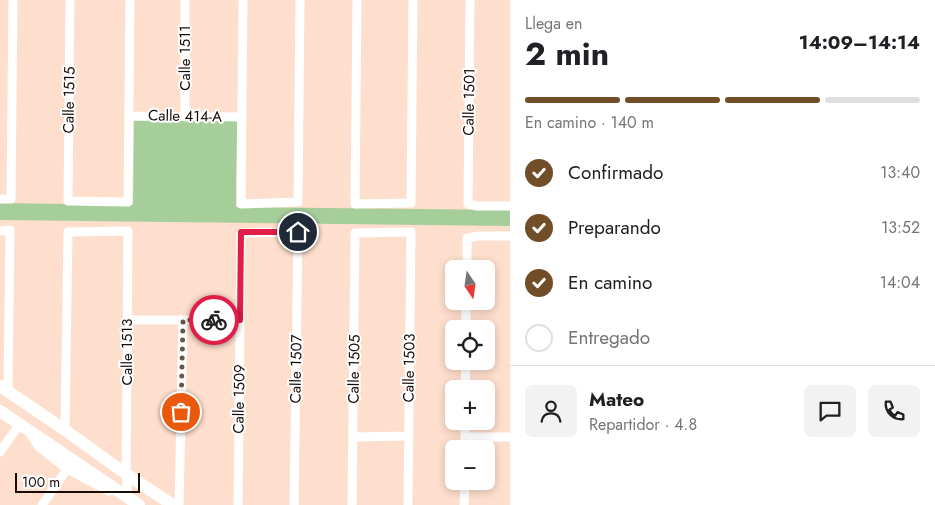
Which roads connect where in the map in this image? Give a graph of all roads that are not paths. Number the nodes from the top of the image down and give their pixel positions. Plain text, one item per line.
1 (13, 0) edge
2 (70, 0) edge
3 (130, 0) edge
4 (185, 0) edge
5 (243, 0) edge
6 (300, 0) edge
7 (357, 0) edge
8 (413, 0) edge
9 (470, 0) edge
10 (129, 116) junction
11 (185, 117) junction
12 (242, 117) junction
13 (0, 199) edge
14 (510, 206) edge
15 (0, 230) edge
16 (241, 232) joint
17 (355, 233) joint
18 (510, 236) edge
19 (467, 260) edge
20 (127, 320) junction
21 (183, 320) junction
22 (240, 320) junction
23 (4, 388) edge
24 (0, 411) edge
25 (24, 428) junction
26 (65, 430) junction
27 (465, 430) edge
28 (409, 436) junction
29 (353, 437) junction
30 (465, 437) joint
31 (510, 437) edge
32 (0, 452) edge
33 (70, 465) junction
34 (126, 474) junction
35 (464, 490) edge
36 (130, 503) edge
37 (42, 505) edge
38 (173, 505) edge
39 (179, 505) edge
40 (238, 505) edge
41 (294, 505) edge
42 (352, 505) edge
43 (408, 505) edge
44 (464, 505) edge

1 - 13 street
2 - 10 street, Calle 1515
3 - 10 street
4 - 11 street, Calle 1511
5 - 12 street
6 - 12 street
7 - 8 street
9 - 14 street, Calle 1501
10 - 11 street, Calle 414-A
11 - 12 street, Calle 414-A
15 - 23 street
16 - 22 street, Calle 1509
16 - 41 street, Calle 1507
17 - 28 street, Calle 1503
17 - 29 street, Calle 1505
18 - 19 street
20 - 21 street
20 - 26 street, Calle 1513
20 - 34 street, Calle 1513
21 - 22 street
21 - 39 street
22 - 40 street, Calle 1509
23 - 26 street
24 - 25 street
25 - 32 street
25 - 33 street
26 - 34 street
27 - 30 street
28 - 29 street
28 - 43 street, Calle 1503
29 - 42 street, Calle 1505
30 - 31 street
33 - 36 street
33 - 37 street
34 - 36 street, Calle 1513
34 - 38 street
35 - 44 street

